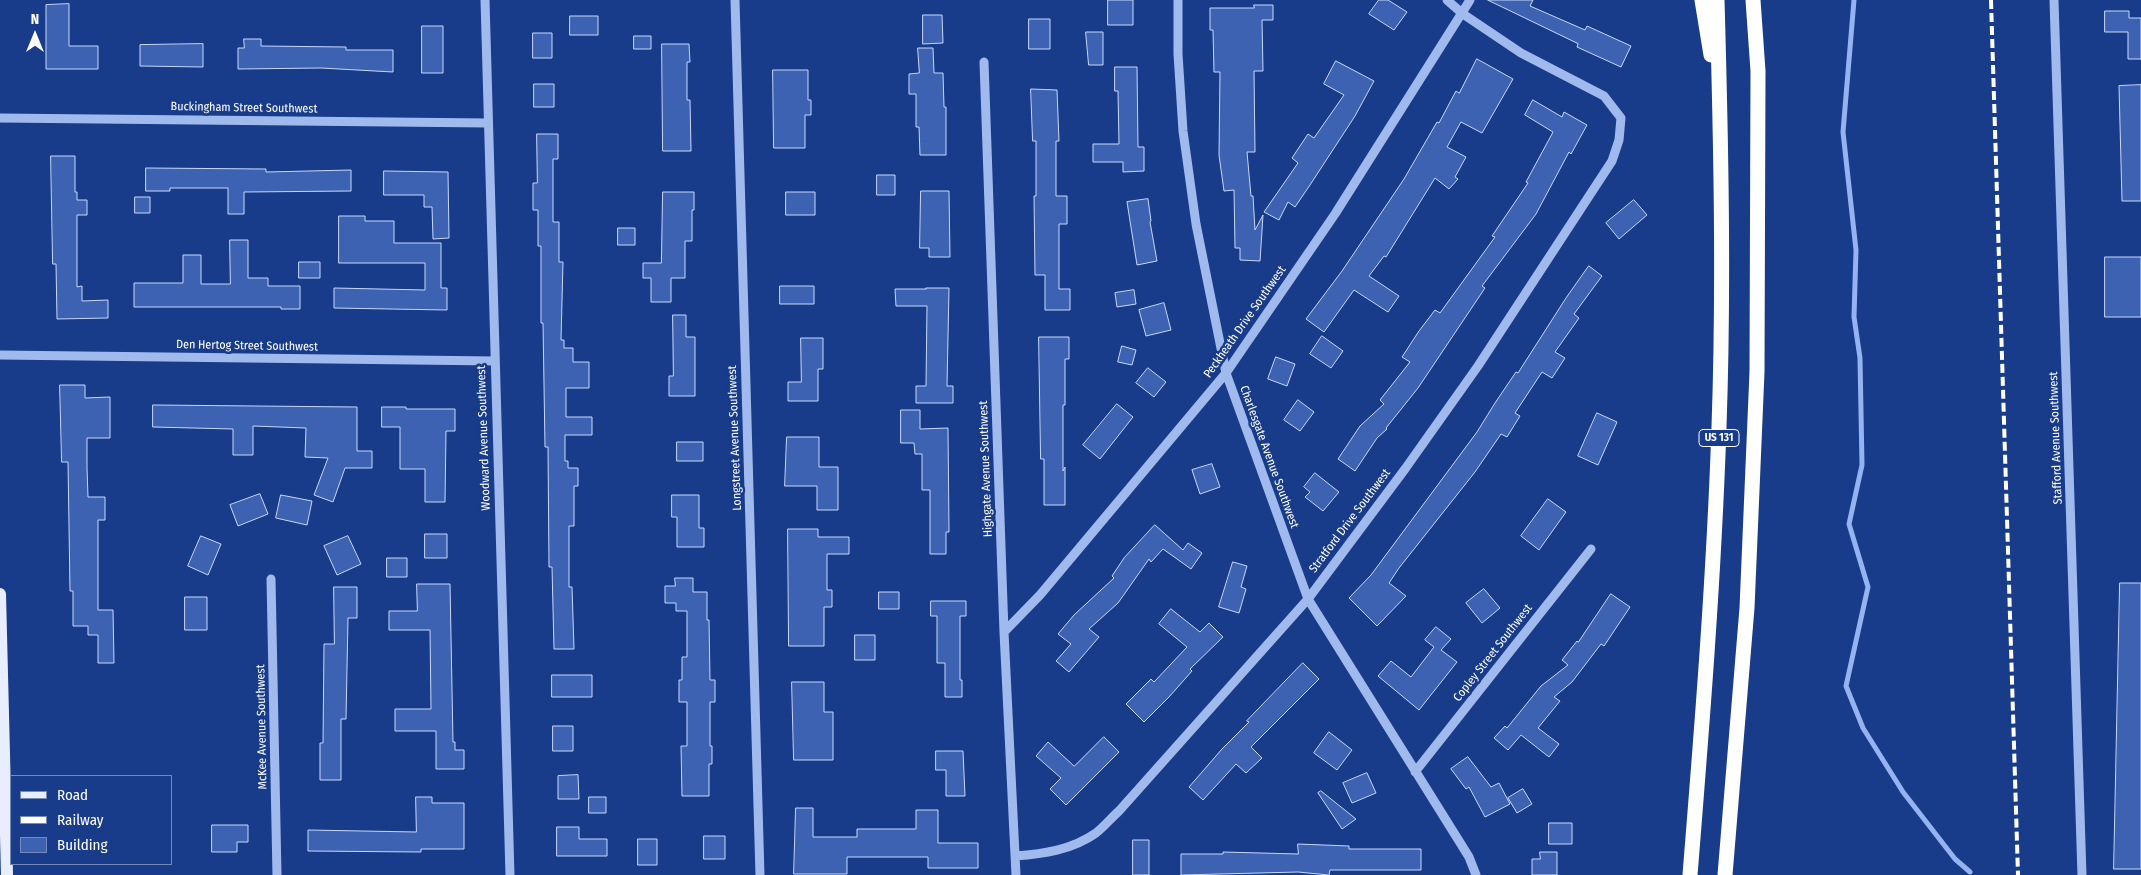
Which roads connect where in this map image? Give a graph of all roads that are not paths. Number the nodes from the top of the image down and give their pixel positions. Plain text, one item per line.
1 (485, 0) edge
2 (735, 0) edge
3 (1178, 0) edge
4 (1446, 0) edge
5 (1470, 0) edge
6 (1702, 0) edge
7 (1717, 0) edge
8 (2054, 0) edge
9 (1754, 3) edge
10 (1463, 14) junction
11 (984, 62) dead end
12 (1720, 114) junction
13 (0, 118) edge
14 (488, 123) junction
15 (0, 355) edge
16 (494, 361) junction
17 (1226, 373) junction
18 (1591, 549) dead end
19 (271, 579) dead end
20 (0, 594) edge
21 (1308, 599) junction
22 (1004, 632) junction
23 (1, 649) edge
24 (1415, 772) junction
25 (1015, 856) junction
26 (7, 875) edge
27 (277, 875) edge
28 (510, 875) edge
29 (760, 875) edge
30 (1016, 875) edge
31 (1476, 875) edge
32 (1690, 875) edge
33 (1725, 875) edge
34 (2082, 875) edge

1 - 14 street, Woodward Avenue Southwest
2 - 29 street, Longstreet Avenue Southwest
3 - 17 street, Charlesgate Avenue Southwest
4 - 10 street
5 - 10 street, Peckheath Drive Southwest
6 - 12 highway
7 - 12 highway, US 131
8 - 34 street, Stafford Avenue Southwest
9 - 33 highway, US 131
10 - 17 street, Peckheath Drive Southwest
10 - 21 street, Stratford Drive Southwest
11 - 22 street, Highgate Avenue Southwest
12 - 32 highway, US 131
13 - 14 street, Buckingham Street Southwest
14 - 16 street, Woodward Avenue Southwest
15 - 16 street, Den Hertog Street Southwest
16 - 28 street, Woodward Avenue Southwest
17 - 21 street, Charlesgate Avenue Southwest
17 - 22 street, Peckheath Drive Southwest
18 - 24 street, Copley Street Southwest
19 - 27 street, McKee Avenue Southwest
20 - 23 main road
21 - 24 street, Charlesgate Avenue Southwest
21 - 25 street, Stratford Drive Southwest
22 - 25 street, Highgate Avenue Southwest
23 - 26 main road
24 - 31 street, Charlesgate Avenue Southwest
25 - 30 street, Highgate Avenue Southwest

